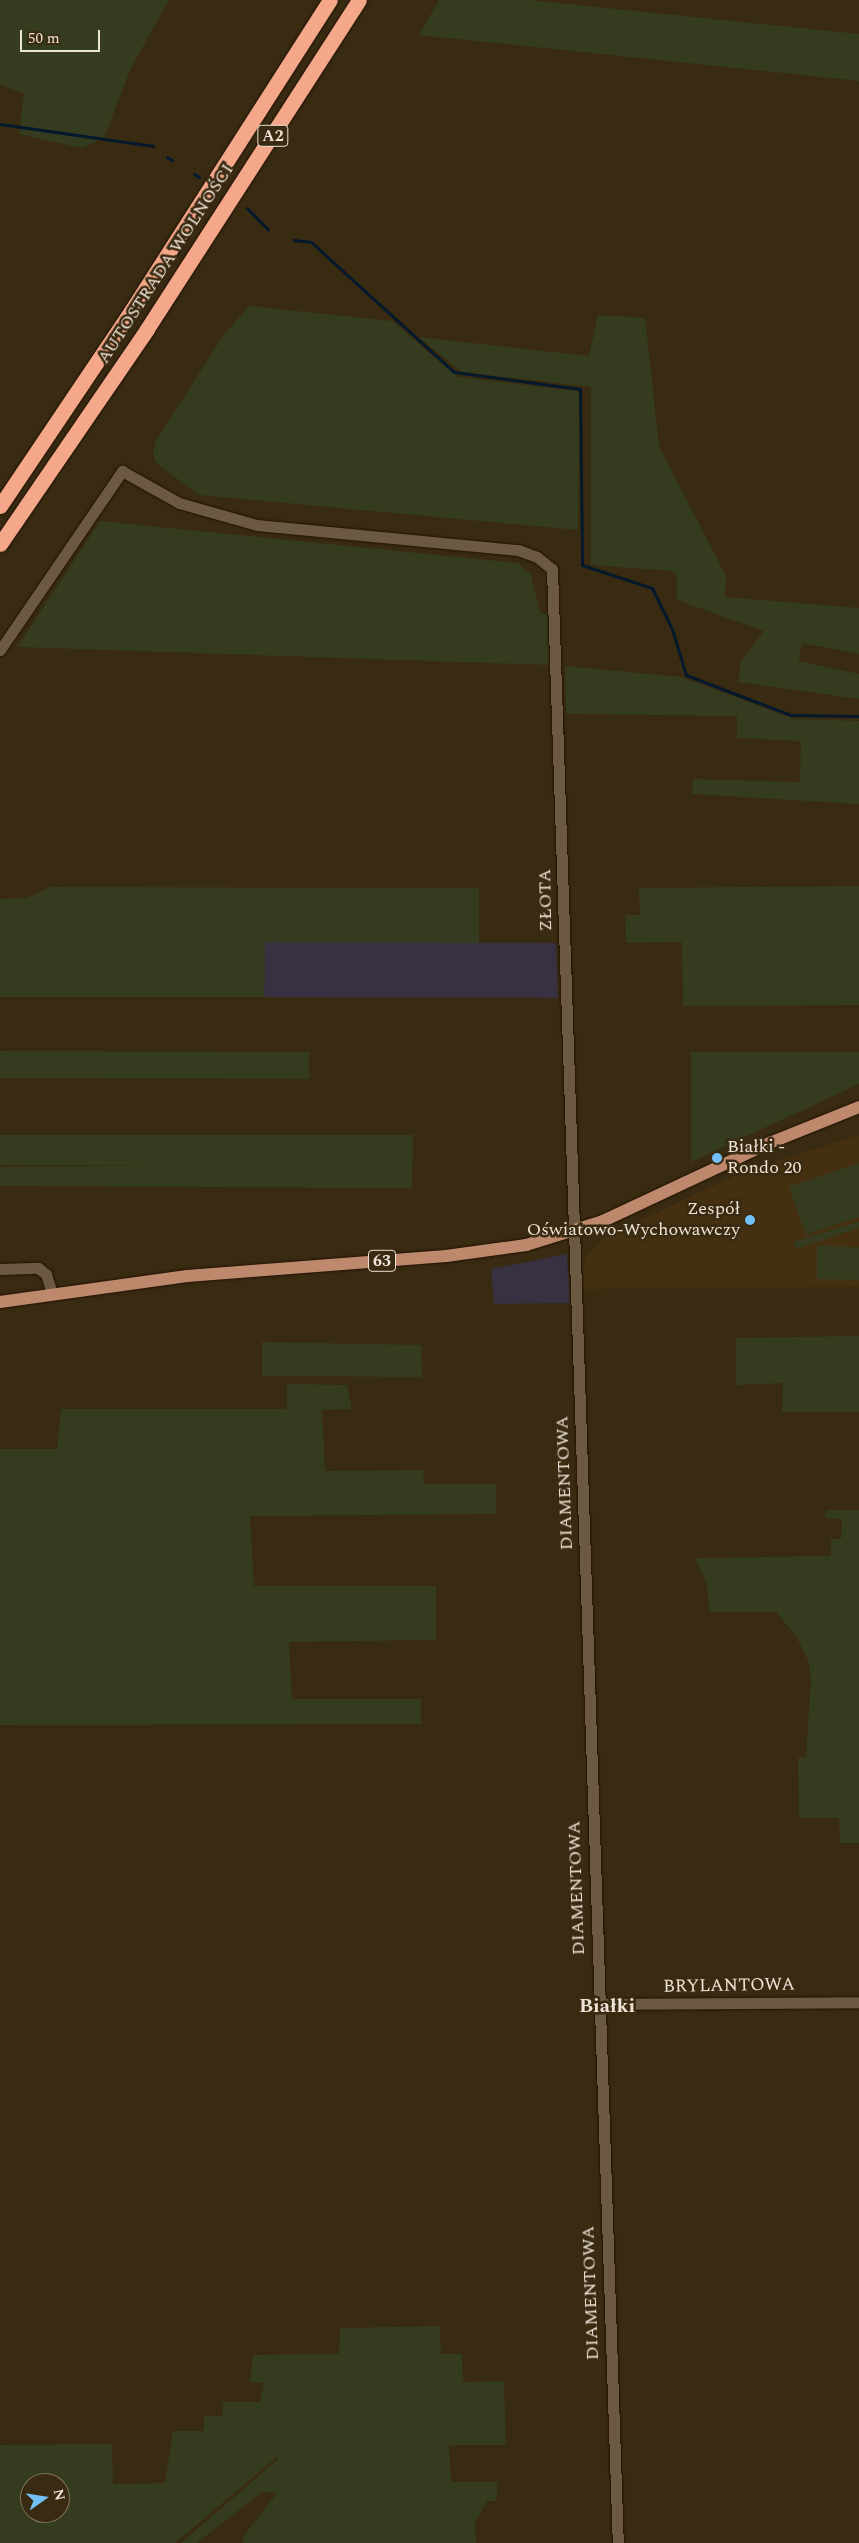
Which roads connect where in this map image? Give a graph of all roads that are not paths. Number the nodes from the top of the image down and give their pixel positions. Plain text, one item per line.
1 (330, 0) edge
2 (359, 0) edge
3 (0, 506) edge
4 (0, 544) edge
5 (0, 650) edge
6 (857, 1107) edge
7 (574, 1232) junction
8 (0, 1269) edge
9 (52, 1294) junction
10 (0, 1302) edge
11 (859, 2002) edge
12 (598, 2004) junction
13 (618, 2543) edge

1 - 3 highway, AUTOSTRADA WOLNOŚCI / A2
2 - 4 highway, AUTOSTRADA WOLNOŚCI / A2
5 - 7 street, ZŁOTA
6 - 7 main road, 63
7 - 9 main road, 63
7 - 12 street, DIAMENTOWA
8 - 9 street
9 - 10 main road, 63
11 - 12 street, BRYLANTOWA
12 - 13 street, DIAMENTOWA

